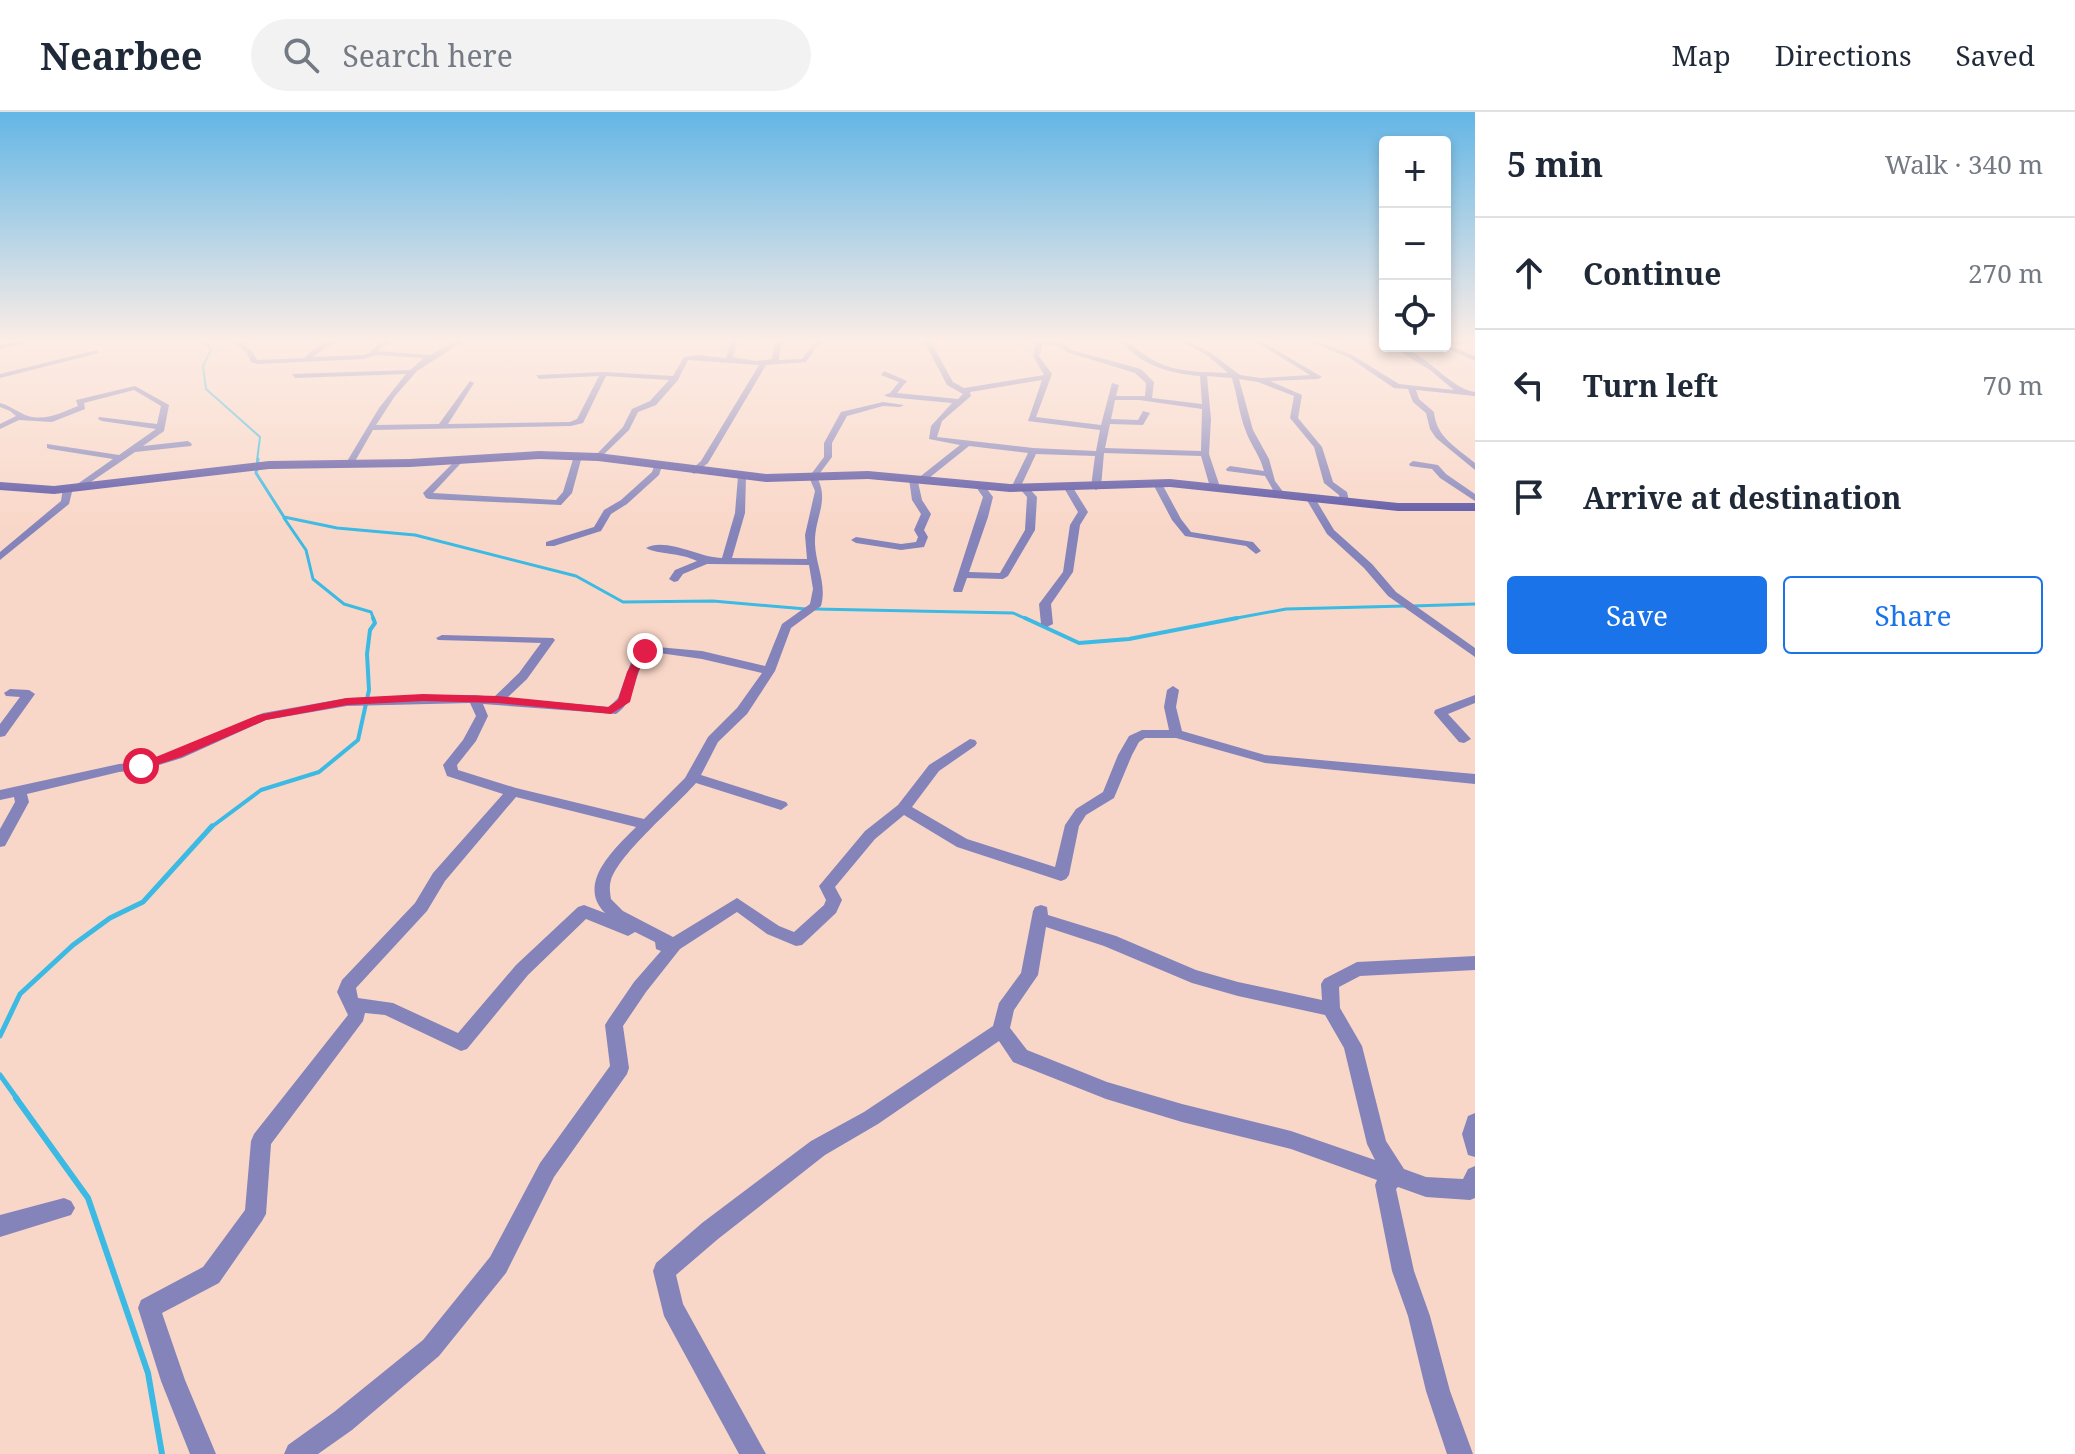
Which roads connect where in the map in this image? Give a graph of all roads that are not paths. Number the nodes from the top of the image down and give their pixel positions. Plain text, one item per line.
1 (80, 402) edge
2 (159, 402) edge
3 (391, 402) edge
4 (458, 402) edge
5 (590, 402) edge
6 (654, 402) edge
7 (743, 402) edge
8 (880, 402) edge
9 (955, 402) edge
10 (1038, 402) edge
11 (1111, 402) edge
12 (1161, 402) edge
13 (1204, 402) edge
14 (1243, 402) edge
15 (1297, 402) edge
16 (1418, 402) edge
17 (0, 405) edge
18 (900, 405) dead end
19 (879, 406) junction
20 (1204, 407) junction
21 (1146, 413) dead end
22 (20, 418) junction
23 (102, 419) dead end
24 (1103, 424) junction
25 (0, 427) edge
26 (161, 427) junction
27 (370, 428) junction
28 (441, 428) junction
29 (188, 444) dead end
30 (966, 444) junction
31 (50, 446) dead end
32 (131, 451) junction
33 (1033, 451) junction
34 (1099, 452) junction
35 (1205, 454) junction
36 (578, 456) junction
37 (598, 457) junction
38 (120, 458) junction
39 (459, 460) junction
40 (350, 463) junction
41 (1413, 464) dead end
42 (658, 466) junction
43 (1475, 467) edge
44 (1230, 469) dead end
45 (694, 471) junction
46 (1268, 474) junction
47 (742, 476) junction
48 (813, 477) junction
49 (917, 479) junction
50 (1158, 484) junction
51 (0, 486) edge
52 (981, 487) junction
53 (1096, 487) junction
54 (1215, 487) junction
55 (74, 488) junction
56 (1020, 488) junction
57 (1069, 488) junction
58 (1279, 493) junction
59 (1310, 497) junction
60 (1475, 498) edge
61 (1344, 501) junction
62 (1475, 507) edge
63 (856, 540) dead end
64 (550, 544) dead end
65 (651, 548) dead end
66 (1256, 551) dead end
67 (0, 557) edge
68 (727, 559) junction
69 (813, 562) junction
70 (707, 563) junction
71 (963, 575) junction
72 (674, 579) dead end
73 (958, 590) dead end
74 (1047, 624) dead end
75 (442, 638) dead end
76 (1475, 653) edge
77 (769, 671) junction
78 (1173, 690) dead end
79 (10, 693) dead end
80 (475, 699) junction
81 (1475, 699) edge
82 (498, 700) junction
83 (0, 733) edge
84 (1176, 734) junction
85 (1464, 739) dead end
86 (970, 743) dead end
87 (693, 777) junction
88 (1475, 779) edge
89 (19, 790) junction
90 (513, 792) junction
91 (0, 795) edge
92 (781, 805) dead end
93 (903, 808) junction
94 (647, 825) junction
95 (0, 842) edge
96 (1475, 963) edge
97 (354, 1005) junction
98 (1331, 1009) junction
99 (1001, 1030) junction
100 (1475, 1122) edge
101 (1475, 1148) edge
102 (1396, 1175) junction
103 (1475, 1176) edge
104 (64, 1208) dead end
105 (0, 1226) edge
106 (203, 1454) edge
107 (297, 1454) edge
108 (753, 1454) edge
109 (1460, 1454) edge

1 - 22 street
2 - 26 street
3 - 27 street
4 - 28 street
5 - 28 street
6 - 37 street
7 - 45 street
8 - 19 street
9 - 30 street
10 - 24 street
11 - 24 street
12 - 20 street
13 - 20 street
14 - 46 street
15 - 61 street
16 - 43 street
17 - 22 street
18 - 19 street
19 - 48 street
20 - 35 street
21 - 24 street
22 - 25 street
23 - 26 street
24 - 34 street
26 - 32 street
27 - 28 street
27 - 40 street
29 - 32 street
30 - 33 street
30 - 49 street
31 - 38 street
32 - 38 street
33 - 34 street
33 - 56 street
34 - 35 street
34 - 53 street
35 - 54 street
36 - 37 street
36 - 39 street
36 - 39 street
37 - 42 street
38 - 55 street
39 - 40 street
40 - 55 street
41 - 60 street
42 - 45 street
42 - 64 street
44 - 46 street
45 - 47 street
46 - 58 street
47 - 48 street
47 - 68 street
48 - 49 street
48 - 69 street
49 - 52 street
49 - 63 street
50 - 53 street
50 - 54 street
50 - 66 street
51 - 55 street
52 - 56 street
52 - 71 street
53 - 57 street
54 - 58 street
55 - 67 street
56 - 57 street
56 - 71 street
57 - 74 street
58 - 59 street
59 - 61 street
59 - 76 street
61 - 62 street
65 - 70 street
68 - 69 street
68 - 70 street
69 - 77 street
70 - 72 street
71 - 73 street
75 - 82 street
77 - 82 street
77 - 87 street
78 - 84 street
79 - 83 street
80 - 82 street
80 - 89 street
80 - 90 street
81 - 85 street
84 - 88 street
84 - 93 street
86 - 93 street
87 - 92 street
87 - 94 street
89 - 91 street
89 - 95 street
90 - 94 street
90 - 97 street
93 - 94 street
96 - 98 street
97 - 106 street
97 - 107 street
98 - 99 street
98 - 102 street
99 - 102 street
99 - 108 street
100 - 101 street
102 - 103 street
102 - 109 street
104 - 105 street

